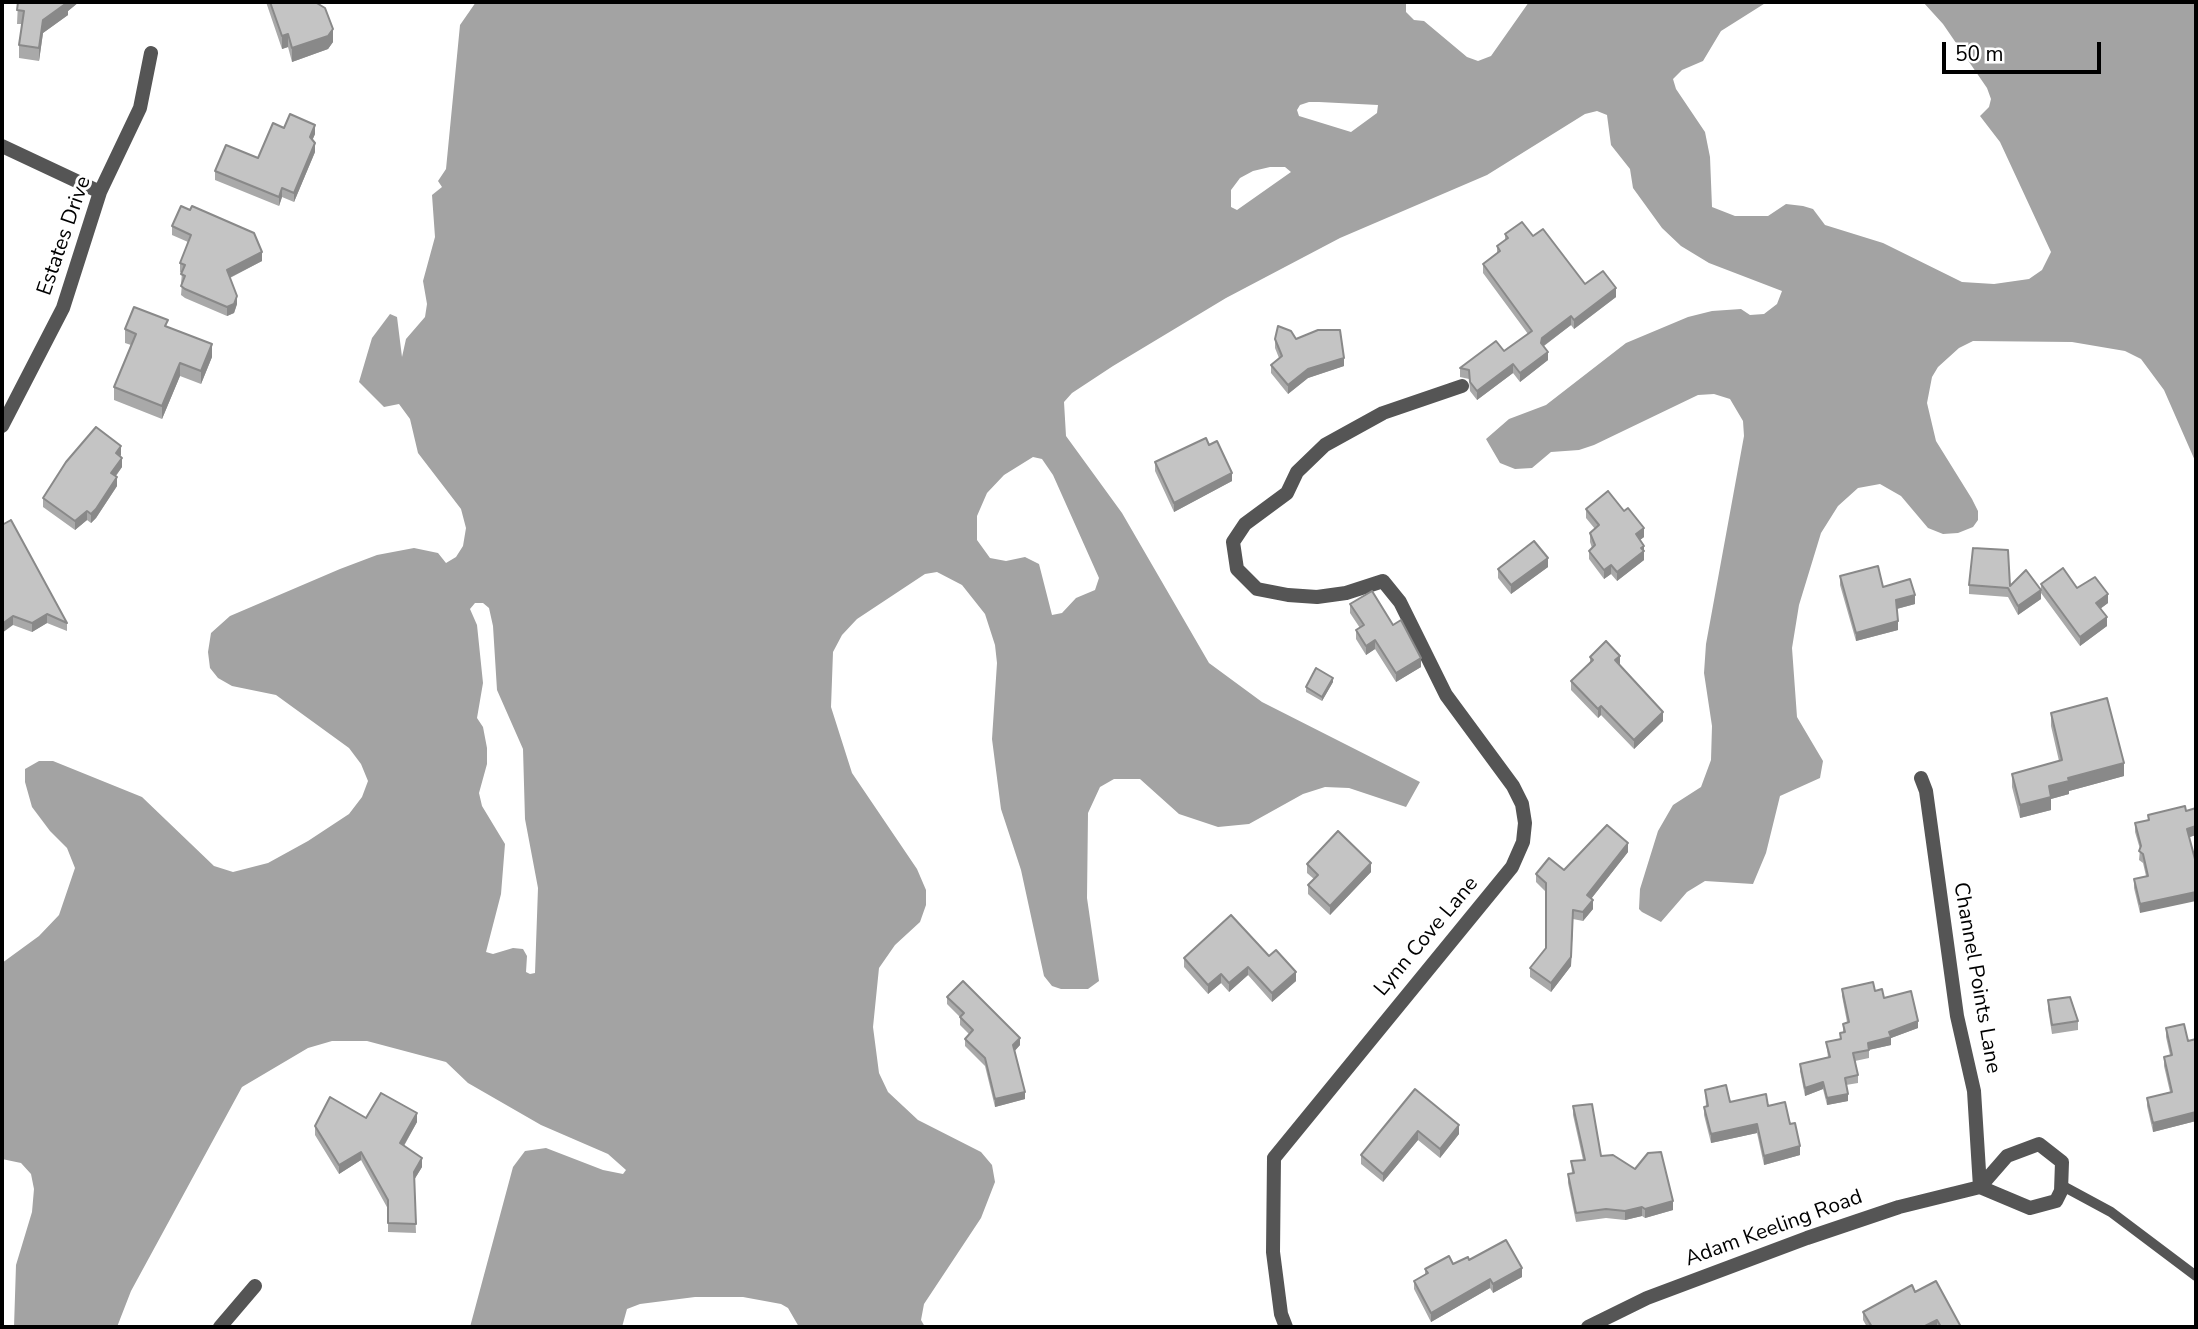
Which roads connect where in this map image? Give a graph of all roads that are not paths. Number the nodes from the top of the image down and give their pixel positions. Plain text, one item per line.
1 (151, 53) dead end
2 (2, 146) edge
3 (100, 192) junction
4 (1462, 386) dead end
5 (2, 426) edge
6 (1921, 778) dead end
7 (2061, 1185) junction
8 (1980, 1187) junction
9 (2196, 1276) edge
10 (255, 1286) dead end
11 (220, 1327) edge
12 (1286, 1327) edge
13 (1588, 1327) edge

1 - 3 street, Estates Drive
2 - 3 street
3 - 5 street, Estates Drive
4 - 12 street, Lynn Cove Lane
6 - 8 street, Channel Points Lane
7 - 8 street
7 - 8 street
7 - 9 lane
8 - 13 street, Adam Keeling Road
10 - 11 street

